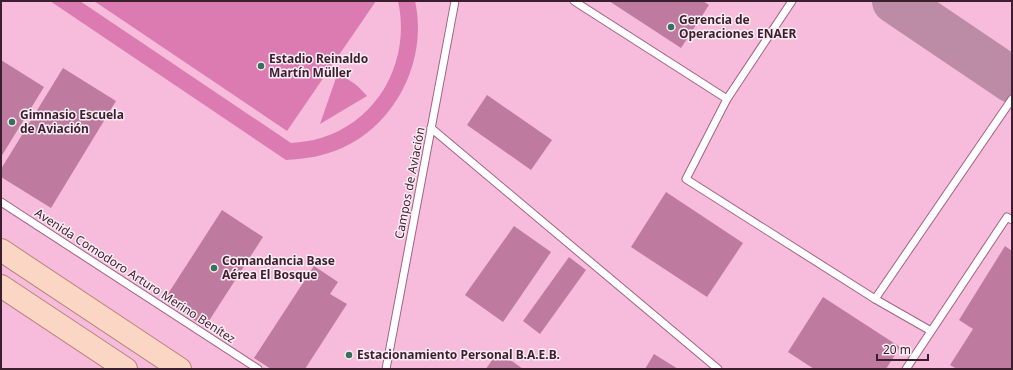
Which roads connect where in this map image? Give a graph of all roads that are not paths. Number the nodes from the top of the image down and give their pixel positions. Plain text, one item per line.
1 (455, 1) edge
2 (574, 1) edge
3 (792, 1) edge
4 (727, 99) junction
5 (1012, 99) edge
6 (431, 128) junction
7 (1, 202) edge
8 (1012, 220) edge
9 (1, 250) edge
10 (1, 286) edge
11 (875, 299) junction
12 (931, 331) junction
13 (126, 369) edge
14 (180, 369) edge
15 (258, 369) edge
16 (386, 369) edge
17 (718, 369) edge
18 (906, 369) edge

1 - 6 lane, Campos de Aviación
2 - 4 lane
3 - 4 lane
4 - 11 lane
5 - 11 lane
6 - 16 lane, Campos de Aviación
6 - 17 lane
7 - 15 lane, Avenida Comodoro Arturo Merino Benítez
8 - 12 lane
9 - 14 main road
10 - 13 main road
11 - 12 lane
12 - 18 lane

